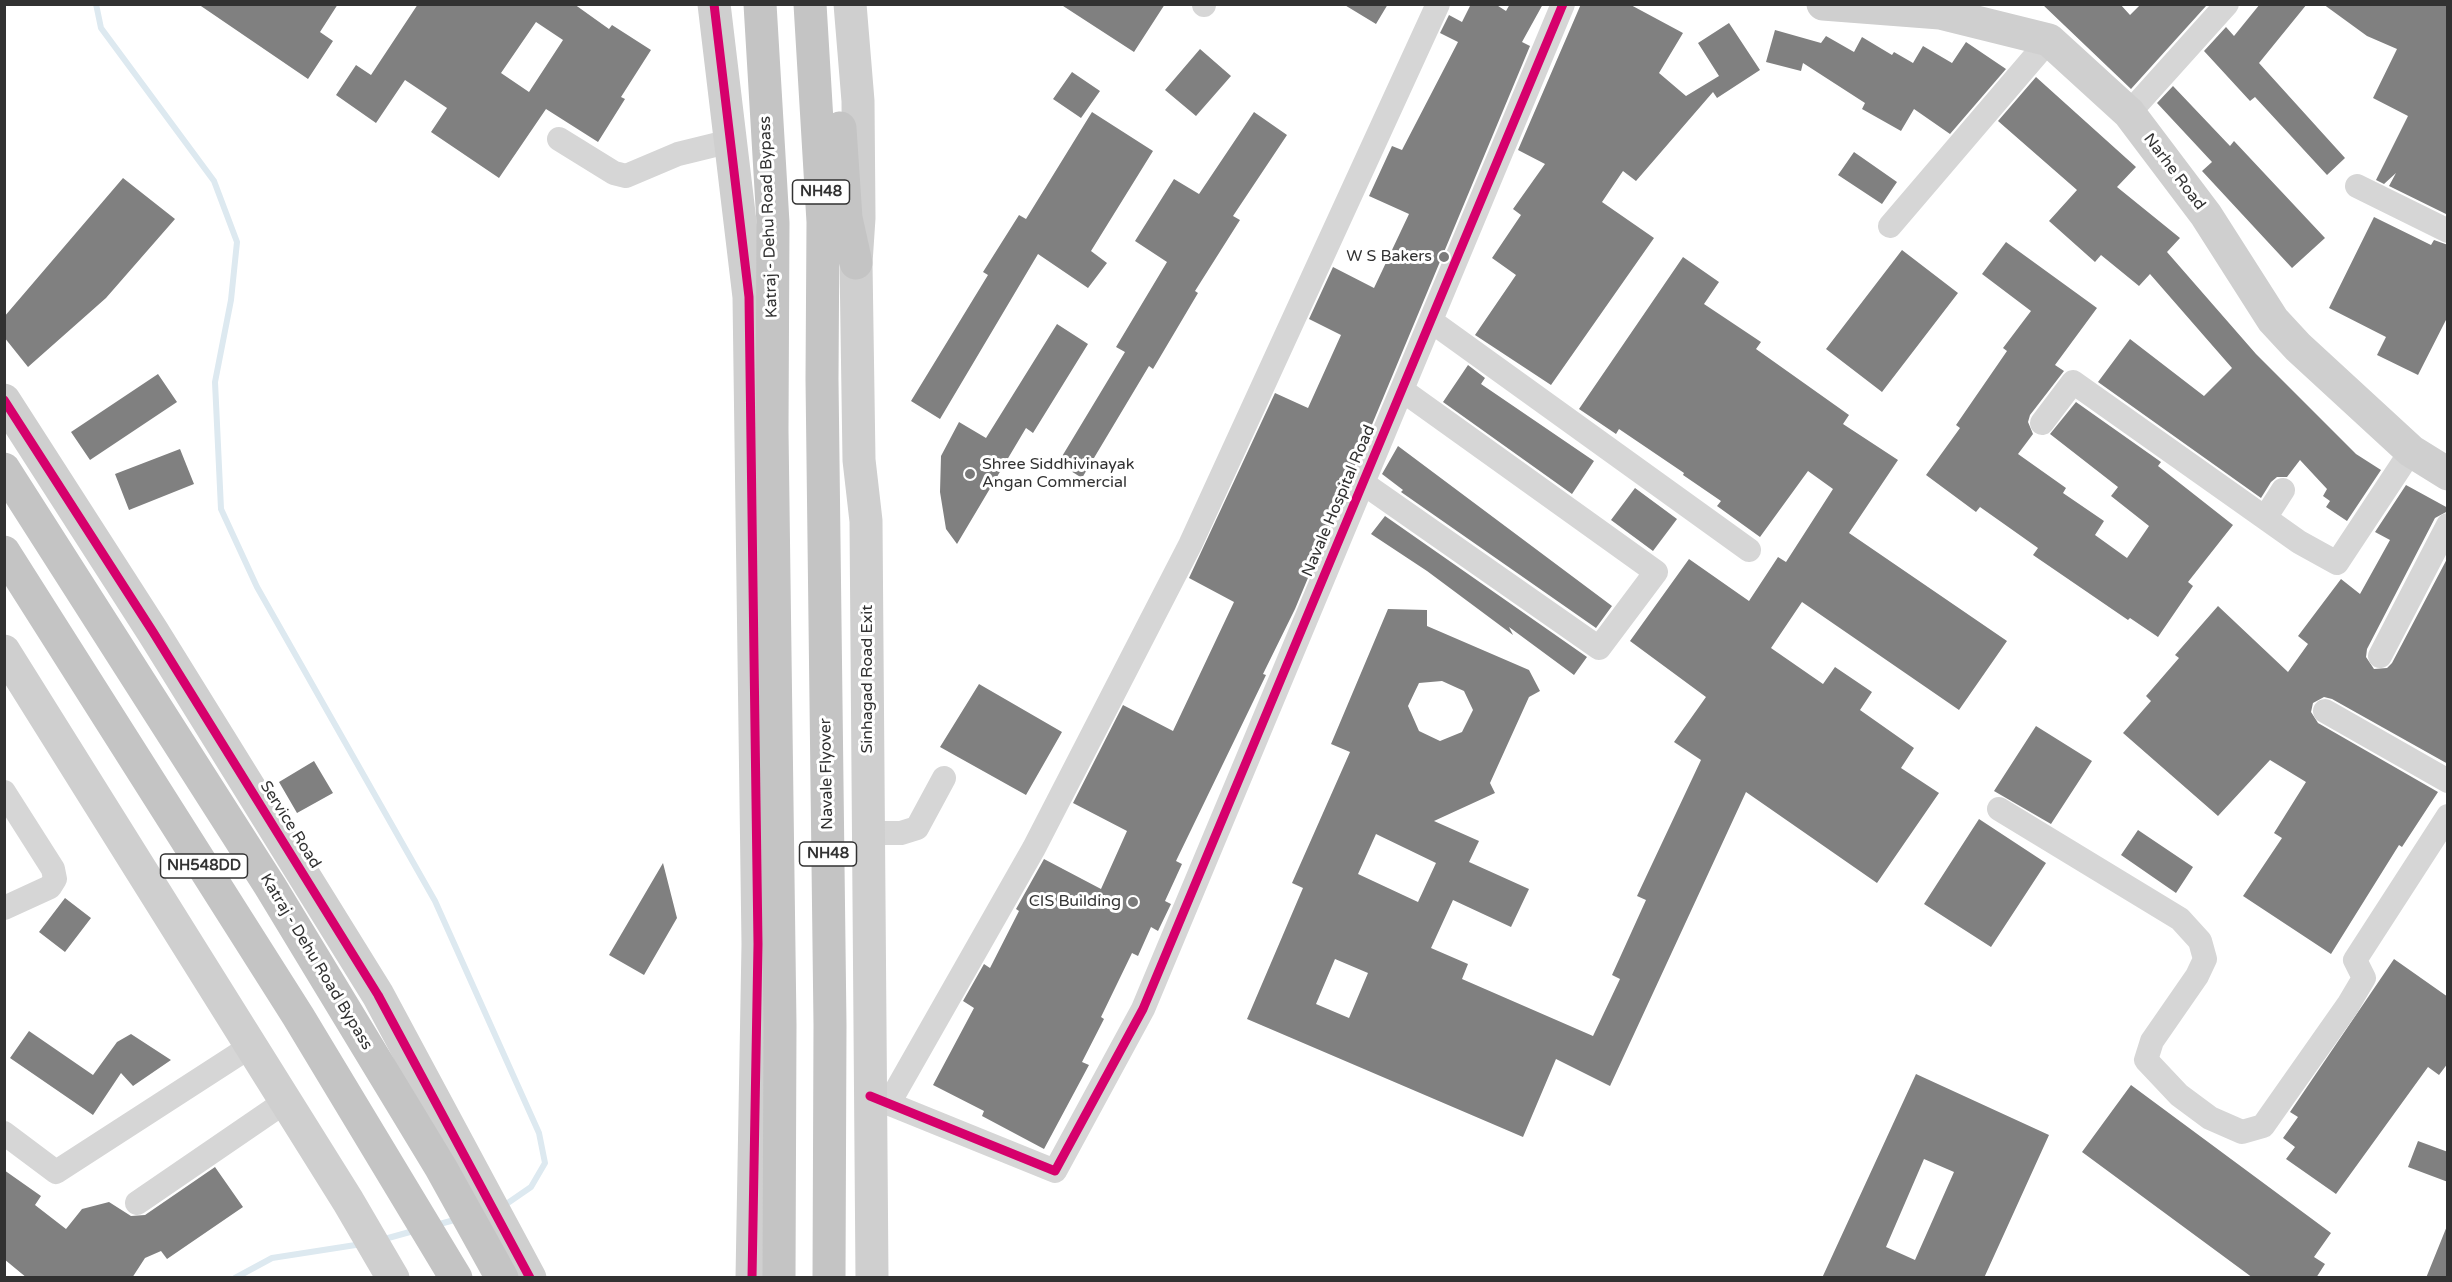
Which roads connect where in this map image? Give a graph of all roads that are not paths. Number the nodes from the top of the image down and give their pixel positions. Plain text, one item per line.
1 (714, 4) edge
2 (735, 4) edge
3 (760, 4) edge
4 (810, 4) edge
5 (824, 4) edge
6 (850, 4) edge
7 (1438, 4) edge
8 (1563, 4) edge
9 (1823, 4) edge
10 (2227, 4) edge
11 (1857, 6) edge
12 (2049, 40) junction
13 (2129, 113) junction
14 (768, 137) junction
15 (560, 139) dead end
16 (731, 141) junction
17 (2357, 186) dead end
18 (1890, 226) dead end
19 (2448, 231) edge
20 (856, 263) junction
21 (1431, 321) junction
22 (1402, 390) junction
23 (4, 400) edge
24 (2042, 423) dead end
25 (2411, 452) junction
26 (4, 469) edge
27 (2448, 474) edge
28 (1363, 483) junction
29 (2283, 490) dead end
30 (2265, 518) junction
31 (2448, 525) edge
32 (1749, 550) dead end
33 (4, 552) edge
34 (4, 651) edge
35 (2380, 656) dead end
36 (2325, 711) dead end
37 (944, 778) dead end
38 (2448, 781) edge
39 (4, 792) edge
40 (1999, 809) dead end
41 (2448, 816) edge
42 (868, 833) junction
43 (4, 908) edge
44 (250, 1046) junction
45 (879, 1099) junction
46 (286, 1101) junction
47 (4, 1133) edge
48 (451, 1160) junction
49 (137, 1203) dead end
50 (495, 1239) junction
51 (456, 1277) edge
52 (393, 1278) edge
53 (502, 1278) edge
54 (530, 1278) edge
55 (752, 1278) edge
56 (779, 1278) edge
57 (829, 1278) edge
58 (872, 1278) edge

1 - 16 street
2 - 14 street
3 - 14 highway, Katraj - Dehu Road Bypass / NH48
4 - 57 highway, Navale Flyover / NH48
5 - 20 highway
6 - 20 street, Sinhagad Road Exit
7 - 45 street
8 - 21 street, Navale Hospital Road
9 - 11 street, Narhe Road
10 - 13 street
11 - 12 street, Narhe Road
12 - 13 street, Narhe Road
12 - 18 street
13 - 25 street, Narhe Road
14 - 56 highway, Katraj - Dehu Road Bypass / NH48
15 - 16 street
16 - 55 street
17 - 19 street
20 - 42 street, Sinhagad Road Exit
21 - 22 street, Navale Hospital Road
21 - 32 street
22 - 28 street, Navale Hospital Road
22 - 28 street
23 - 48 street, Service Road
24 - 30 street
25 - 27 street, Narhe Road
25 - 30 street
26 - 48 highway, Katraj - Dehu Road Bypass / NH548DD
28 - 45 street, Navale Hospital Road
29 - 30 street
31 - 35 street
33 - 51 highway, NH548DD
34 - 44 street
36 - 38 street
37 - 42 street
39 - 43 street
40 - 41 street
42 - 45 street, Sinhagad Road Exit
44 - 46 street
44 - 47 street
45 - 58 street, Sinhagad Road Exit
46 - 49 street
46 - 52 street
48 - 50 highway, Katraj - Dehu Road Bypass / NH548DD
50 - 53 highway, Katraj - Dehu Road Bypass / NH548DD
50 - 54 street

